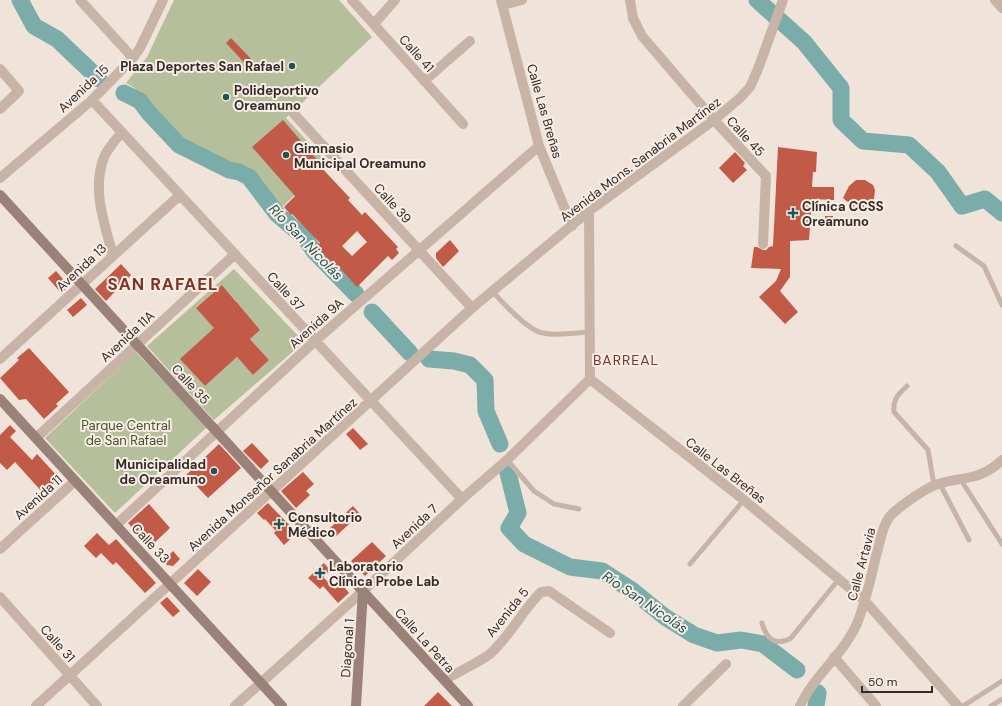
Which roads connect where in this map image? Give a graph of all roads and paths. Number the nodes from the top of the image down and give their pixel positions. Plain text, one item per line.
1 (80, 0) edge
2 (163, 0) edge
3 (352, 0) edge
4 (395, 0) edge
5 (522, 0) edge
6 (630, 0) edge
7 (995, 0) edge
8 (502, 2) edge
9 (782, 2) edge
10 (1002, 8) edge
11 (374, 24) junction
12 (470, 41) dead end
13 (133, 58) junction
14 (0, 69) edge
15 (424, 81) junction
16 (92, 100) junction
17 (0, 109) edge
18 (294, 114) dead end
19 (714, 120) junction
20 (463, 124) dead end
21 (122, 132) junction
22 (539, 146) junction
23 (0, 178) edge
24 (0, 195) edge
25 (180, 195) junction
26 (589, 211) junction
27 (572, 226) junction
28 (763, 244) dead end
29 (956, 246) dead end
30 (418, 250) junction
31 (235, 254) junction
32 (113, 256) junction
33 (81, 285) junction
34 (492, 292) junction
35 (1002, 305) edge
36 (472, 308) junction
37 (590, 332) junction
38 (315, 341) junction
39 (137, 344) junction
40 (0, 359) edge
41 (590, 379) junction
42 (906, 386) dead end
43 (0, 398) edge
44 (371, 401) junction
45 (217, 431) junction
46 (36, 438) junction
47 (507, 460) junction
48 (1002, 460) edge
49 (75, 480) junction
50 (961, 480) junction
51 (937, 485) junction
52 (272, 491) junction
53 (462, 499) junction
54 (744, 500) junction
55 (579, 509) dead end
56 (116, 525) junction
57 (969, 540) dead end
58 (1002, 544) edge
59 (0, 549) edge
60 (690, 564) dead end
61 (839, 579) junction
62 (170, 584) junction
63 (363, 591) junction
64 (0, 597) edge
65 (864, 600) junction
66 (762, 623) dead end
67 (610, 633) dead end
68 (834, 657) junction
69 (726, 664) dead end
70 (70, 675) junction
71 (444, 680) junction
72 (1002, 681) edge
73 (261, 683) junction
74 (1002, 699) edge
75 (36, 706) edge
76 (97, 706) edge
77 (235, 706) edge
78 (282, 706) edge
79 (356, 706) edge
80 (468, 706) edge
81 (683, 706) edge
82 (800, 706) edge
83 (876, 706) edge
84 (958, 706) edge
85 (963, 706) edge
86 (990, 706) edge

1 - 13 street
2 - 13 street, Avenida 15
3 - 11 street, Calle 41
4 - 11 street
5 - 8 street
6 - 19 street, Calle 45
7 - 10 street
8 - 22 street, Calle Las Breñas
9 - 19 street, Avenida Mons. Sanabria Martínez
11 - 15 street, Calle 41
12 - 15 street
13 - 16 street, Avenida 15
14 - 17 street
15 - 20 street, Calle 41
16 - 21 street, Calle 37
16 - 23 street, Avenida 15
18 - 30 street, Calle 39
19 - 26 street, Avenida Mons. Sanabria Martínez
19 - 28 street, Calle 45
21 - 25 street, Calle 37
21 - 32 street
22 - 27 street, Calle Las Breñas
22 - 30 street, Avenida 9A
24 - 33 main road, Calle 35
25 - 31 street, Calle 37
25 - 32 street, Avenida 13
26 - 27 street, Avenida Mons. Sanabria Martínez
26 - 37 street
27 - 34 street, Avenida Mons. Sanabria Martínez
29 - 35 lane
30 - 36 street, Calle 39
30 - 38 street, Avenida 9A
31 - 38 street, Calle 37
31 - 39 street, Avenida 11A
32 - 33 street, Avenida 13
33 - 39 main road, Calle 35
33 - 40 street, Avenida 13
34 - 36 street, Avenida Mons. Sanabria Martínez
34 - 37 lane
36 - 44 street, Avenida Monseñor Sanabria Martínez
37 - 41 street
38 - 44 street, Calle 37
38 - 45 street, Avenida 9A
39 - 45 main road, Calle 35
39 - 46 street, Avenida 11A
41 - 47 street, Avenida 7
41 - 54 street, Calle Las Breñas
42 - 51 lane
43 - 46 main road, Calle 33
44 - 52 street, Avenida Monseñor Sanabria Martínez
44 - 53 street, Calle 37
45 - 52 main road, Calle 35
45 - 56 street, Avenida 9A
46 - 49 main road, Calle 33
47 - 53 street, Avenida 7
47 - 55 lane
48 - 50 street, Calle Artavia
49 - 56 main road, Calle 33
49 - 59 street, Avenida 11
50 - 51 street, Calle Artavia
50 - 58 lane
51 - 57 lane
51 - 65 street, Calle Artavia
52 - 62 street, Avenida Monseñor Sanabria Martínez
52 - 63 main road, Calle 35
53 - 63 street, Avenida 7
54 - 60 lane
54 - 61 street, Calle Las Breñas
56 - 62 main road, Calle 33
61 - 65 street, Calle Las Breñas
61 - 66 lane
62 - 70 street, Avenida Monseñor Sanabria Martínez
62 - 73 main road, Calle 33
63 - 71 main road, Calle La Petra
63 - 73 street, Avenida 7
63 - 79 main road, Diagonal 1
64 - 70 street, Calle 31
65 - 68 street, Calle Artavia
65 - 84 street, Calle Las Breñas
67 - 71 street, Avenida 5
68 - 82 street, Calle Artavia
68 - 83 street
69 - 81 street
70 - 75 street, Avenida Monseñor Sanabria Martínez
70 - 76 street, Calle 31
71 - 80 main road, Calle La Petra
72 - 85 lane
73 - 77 street, Avenida 7
73 - 78 main road, Calle 33
74 - 86 lane

